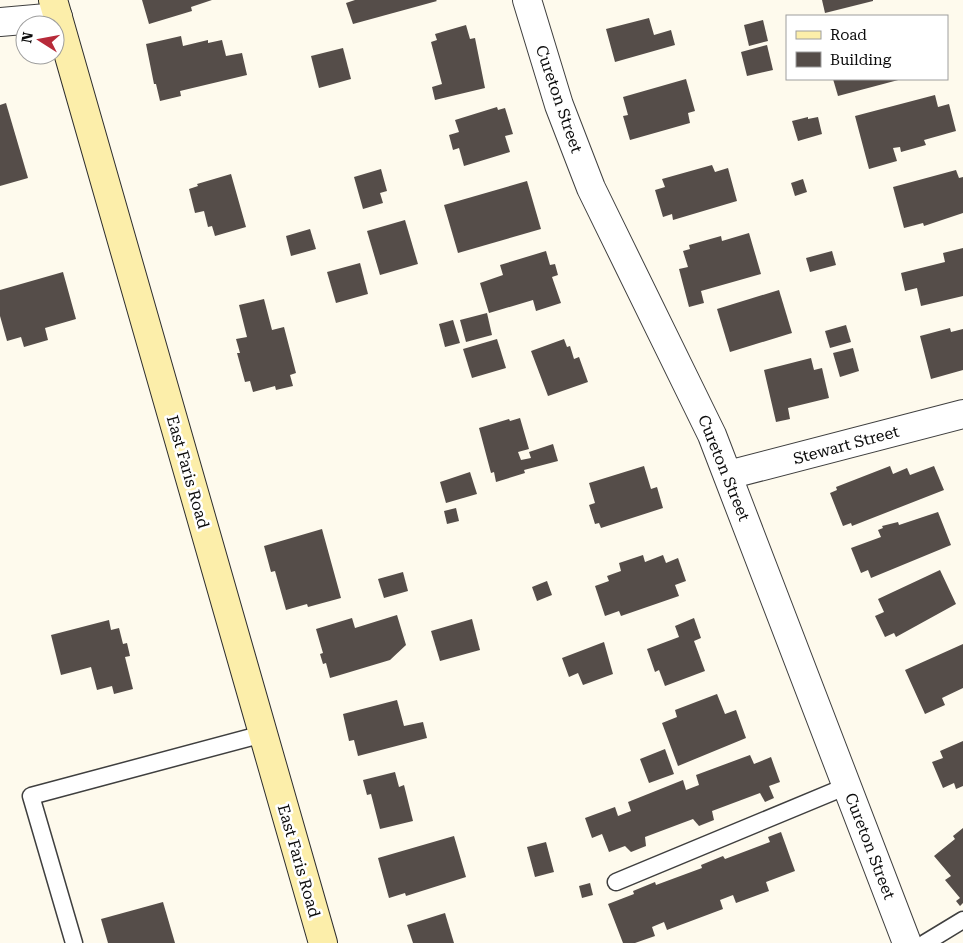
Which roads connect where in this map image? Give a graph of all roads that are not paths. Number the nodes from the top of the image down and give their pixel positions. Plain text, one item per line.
1 (527, 0) edge
2 (55, 8) edge
3 (0, 22) edge
4 (963, 414) edge
5 (728, 475) junction
6 (262, 734) junction
7 (847, 786) junction
8 (616, 882) dead end
9 (963, 920) edge
10 (74, 943) edge
11 (322, 943) edge
12 (907, 943) edge
13 (925, 943) edge

1 - 5 street, Cureton Street
2 - 3 street
2 - 6 main road, East Faris Road
4 - 5 street, Stewart Street
5 - 7 street, Cureton Street
6 - 10 lane
6 - 11 main road, East Faris Road
7 - 8 lane
7 - 12 street, Cureton Street
9 - 13 lane

